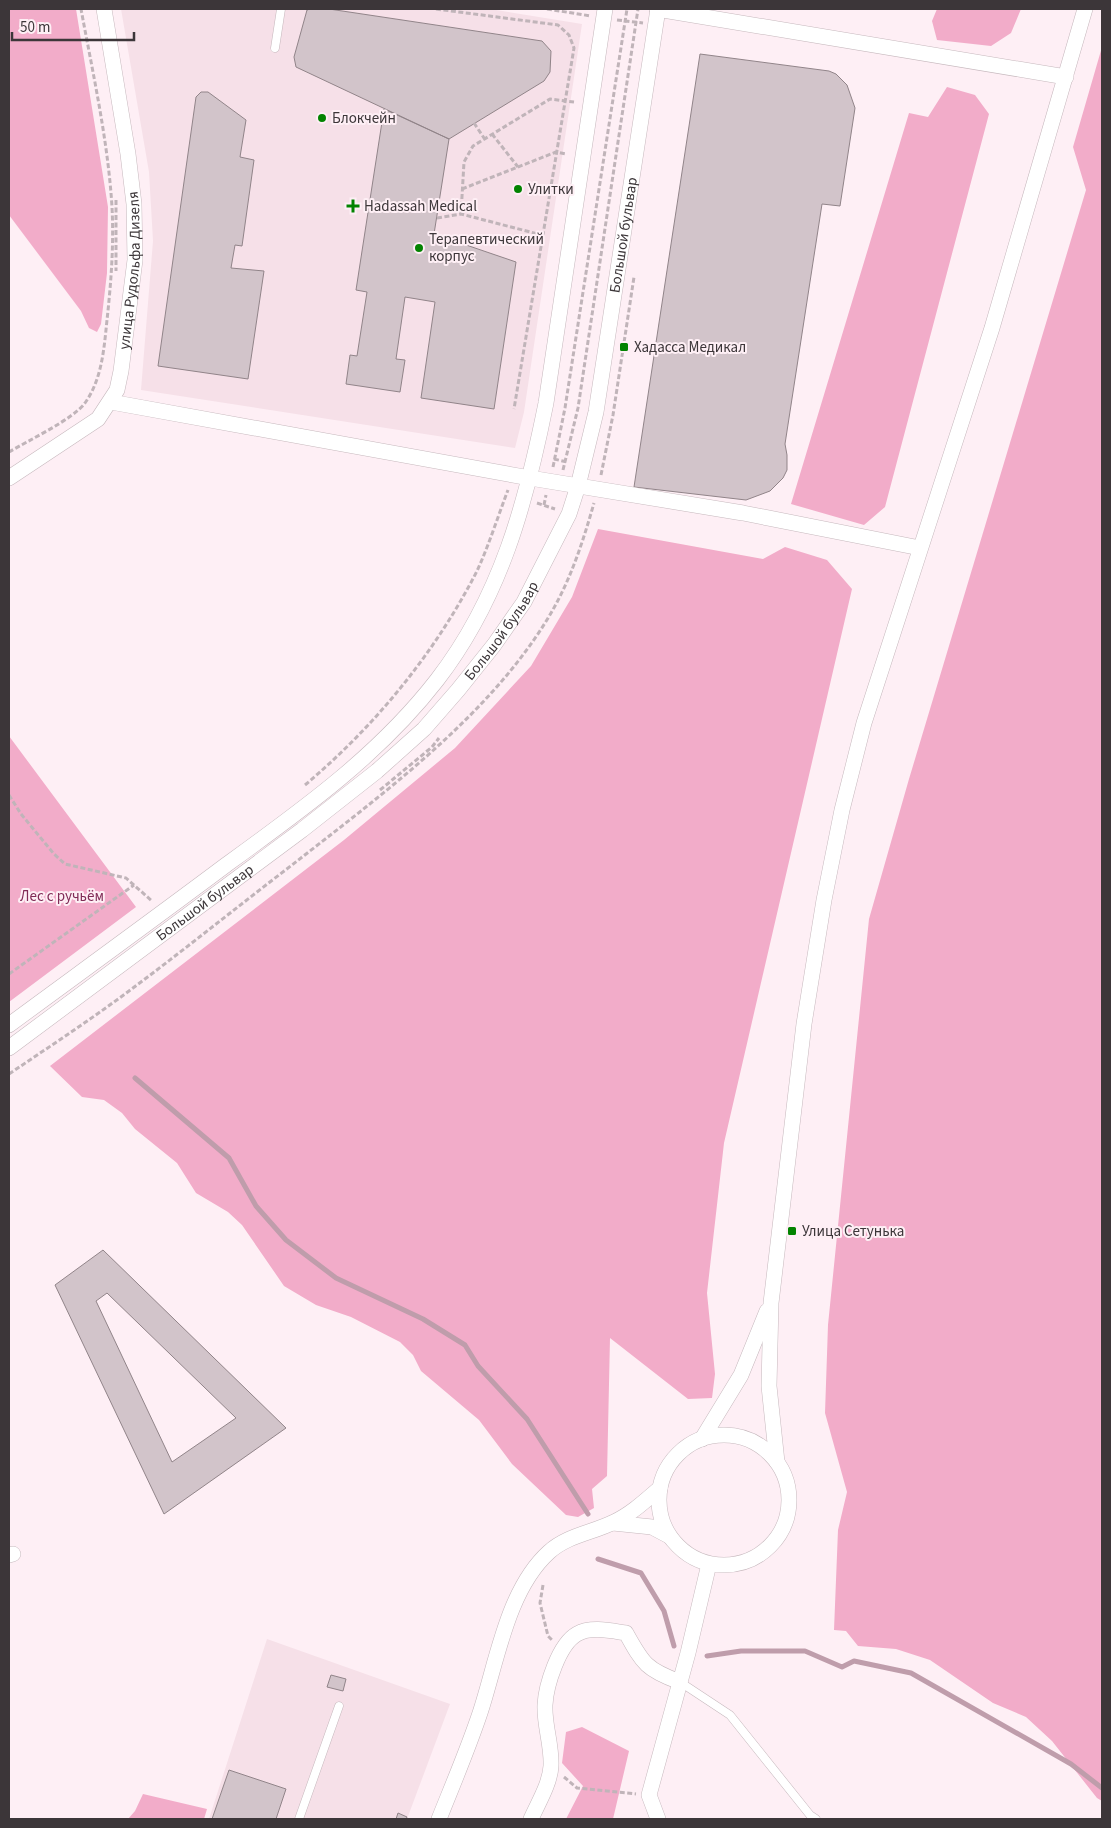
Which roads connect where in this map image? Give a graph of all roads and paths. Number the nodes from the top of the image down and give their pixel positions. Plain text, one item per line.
1 (81, 9) edge
2 (104, 9) edge
3 (281, 9) edge
4 (436, 9) edge
5 (547, 9) edge
6 (588, 9) edge
7 (627, 9) edge
8 (638, 9) edge
9 (658, 9) edge
10 (1085, 9) edge
11 (605, 13) edge
12 (587, 15) junction
13 (624, 21) junction
14 (635, 22) junction
15 (586, 25) dead end
16 (655, 25) junction
17 (275, 48) dead end
18 (1066, 77) junction
19 (575, 92) dead end
20 (103, 94) dead end
21 (565, 101) junction
22 (574, 102) junction
23 (573, 110) dead end
24 (474, 123) dead end
25 (492, 134) junction
26 (484, 138) junction
27 (567, 145) dead end
28 (556, 152) junction
29 (566, 154) junction
30 (113, 160) dead end
31 (565, 164) dead end
32 (518, 167) junction
33 (115, 179) dead end
34 (462, 189) junction
35 (461, 214) junction
36 (437, 218) dead end
37 (542, 235) junction
38 (635, 270) dead end
39 (103, 376) dead end
40 (98, 391) dead end
41 (111, 402) junction
42 (514, 410) dead end
43 (57, 431) dead end
44 (9, 452) edge
45 (536, 455) junction
46 (555, 459) junction
47 (565, 462) junction
48 (584, 466) junction
49 (602, 470) junction
50 (513, 475) junction
51 (9, 478) edge
52 (530, 478) junction
53 (578, 486) junction
54 (598, 489) junction
55 (507, 493) junction
56 (525, 499) junction
57 (569, 514) junction
58 (588, 521) junction
59 (920, 548) junction
60 (300, 789) dead end
61 (9, 795) edge
62 (134, 885) junction
63 (146, 906) dead end
64 (9, 974) edge
65 (9, 1025) edge
66 (9, 1048) edge
67 (9, 1074) edge
68 (771, 1303) junction
69 (702, 1439) junction
70 (777, 1462) junction
71 (660, 1488) junction
72 (613, 1523) junction
73 (669, 1536) junction
74 (708, 1564) junction
75 (544, 1578) dead end
76 (562, 1650) junction
77 (680, 1682) junction
78 (339, 1706) dead end
79 (551, 1767) junction
80 (649, 1795) junction
81 (299, 1819) edge
82 (439, 1819) edge
83 (531, 1819) edge
84 (658, 1819) edge
85 (816, 1819) edge

1 - 44 path
2 - 41 street, улица Рудольфа Дизеля
3 - 17 lane
4 - 21 path
5 - 12 path
6 - 12 path
7 - 13 path
8 - 14 path
9 - 16 street, Большой бульвар
9 - 18 street
10 - 18 street
11 - 12 path
11 - 13 path
11 - 45 street, Большой бульвар
12 - 15 path
13 - 14 path
13 - 46 path
14 - 16 path
14 - 47 path
16 - 48 street, Большой бульвар
18 - 59 street
19 - 22 path
20 - 30 path
21 - 22 path
21 - 25 path
21 - 28 path
22 - 23 path
24 - 26 path
25 - 26 path
25 - 32 path
26 - 34 path
27 - 29 path
28 - 29 path
28 - 32 path
28 - 37 path
29 - 31 path
32 - 34 path
33 - 39 path
34 - 35 path
35 - 36 path
35 - 37 path
37 - 42 path
38 - 49 path
40 - 43 path
41 - 50 street
41 - 51 street, улица Рудольфа Дизеля
45 - 46 path
45 - 52 street, Большой бульвар
46 - 47 path
47 - 48 path
48 - 49 path
48 - 53 street, Большой бульвар
49 - 54 path
50 - 52 street
50 - 55 path
52 - 53 street
52 - 56 street, Большой бульвар
53 - 54 street
53 - 57 street, Большой бульвар
54 - 58 path
54 - 59 street
55 - 56 path
55 - 60 path
56 - 57 path
56 - 65 street, Большой бульвар
57 - 58 path
57 - 66 street, Большой бульвар
58 - 67 path
59 - 68 street
61 - 62 path
62 - 63 path
62 - 64 path
68 - 69 street
68 - 70 street
69 - 70 street
69 - 71 street
70 - 74 street
71 - 72 street
71 - 73 street
72 - 73 street
72 - 82 street
73 - 74 street
74 - 77 street
75 - 76 path
76 - 77 street
76 - 79 street
77 - 80 street
77 - 85 lane
78 - 81 lane
79 - 80 path
79 - 83 street
80 - 84 street

